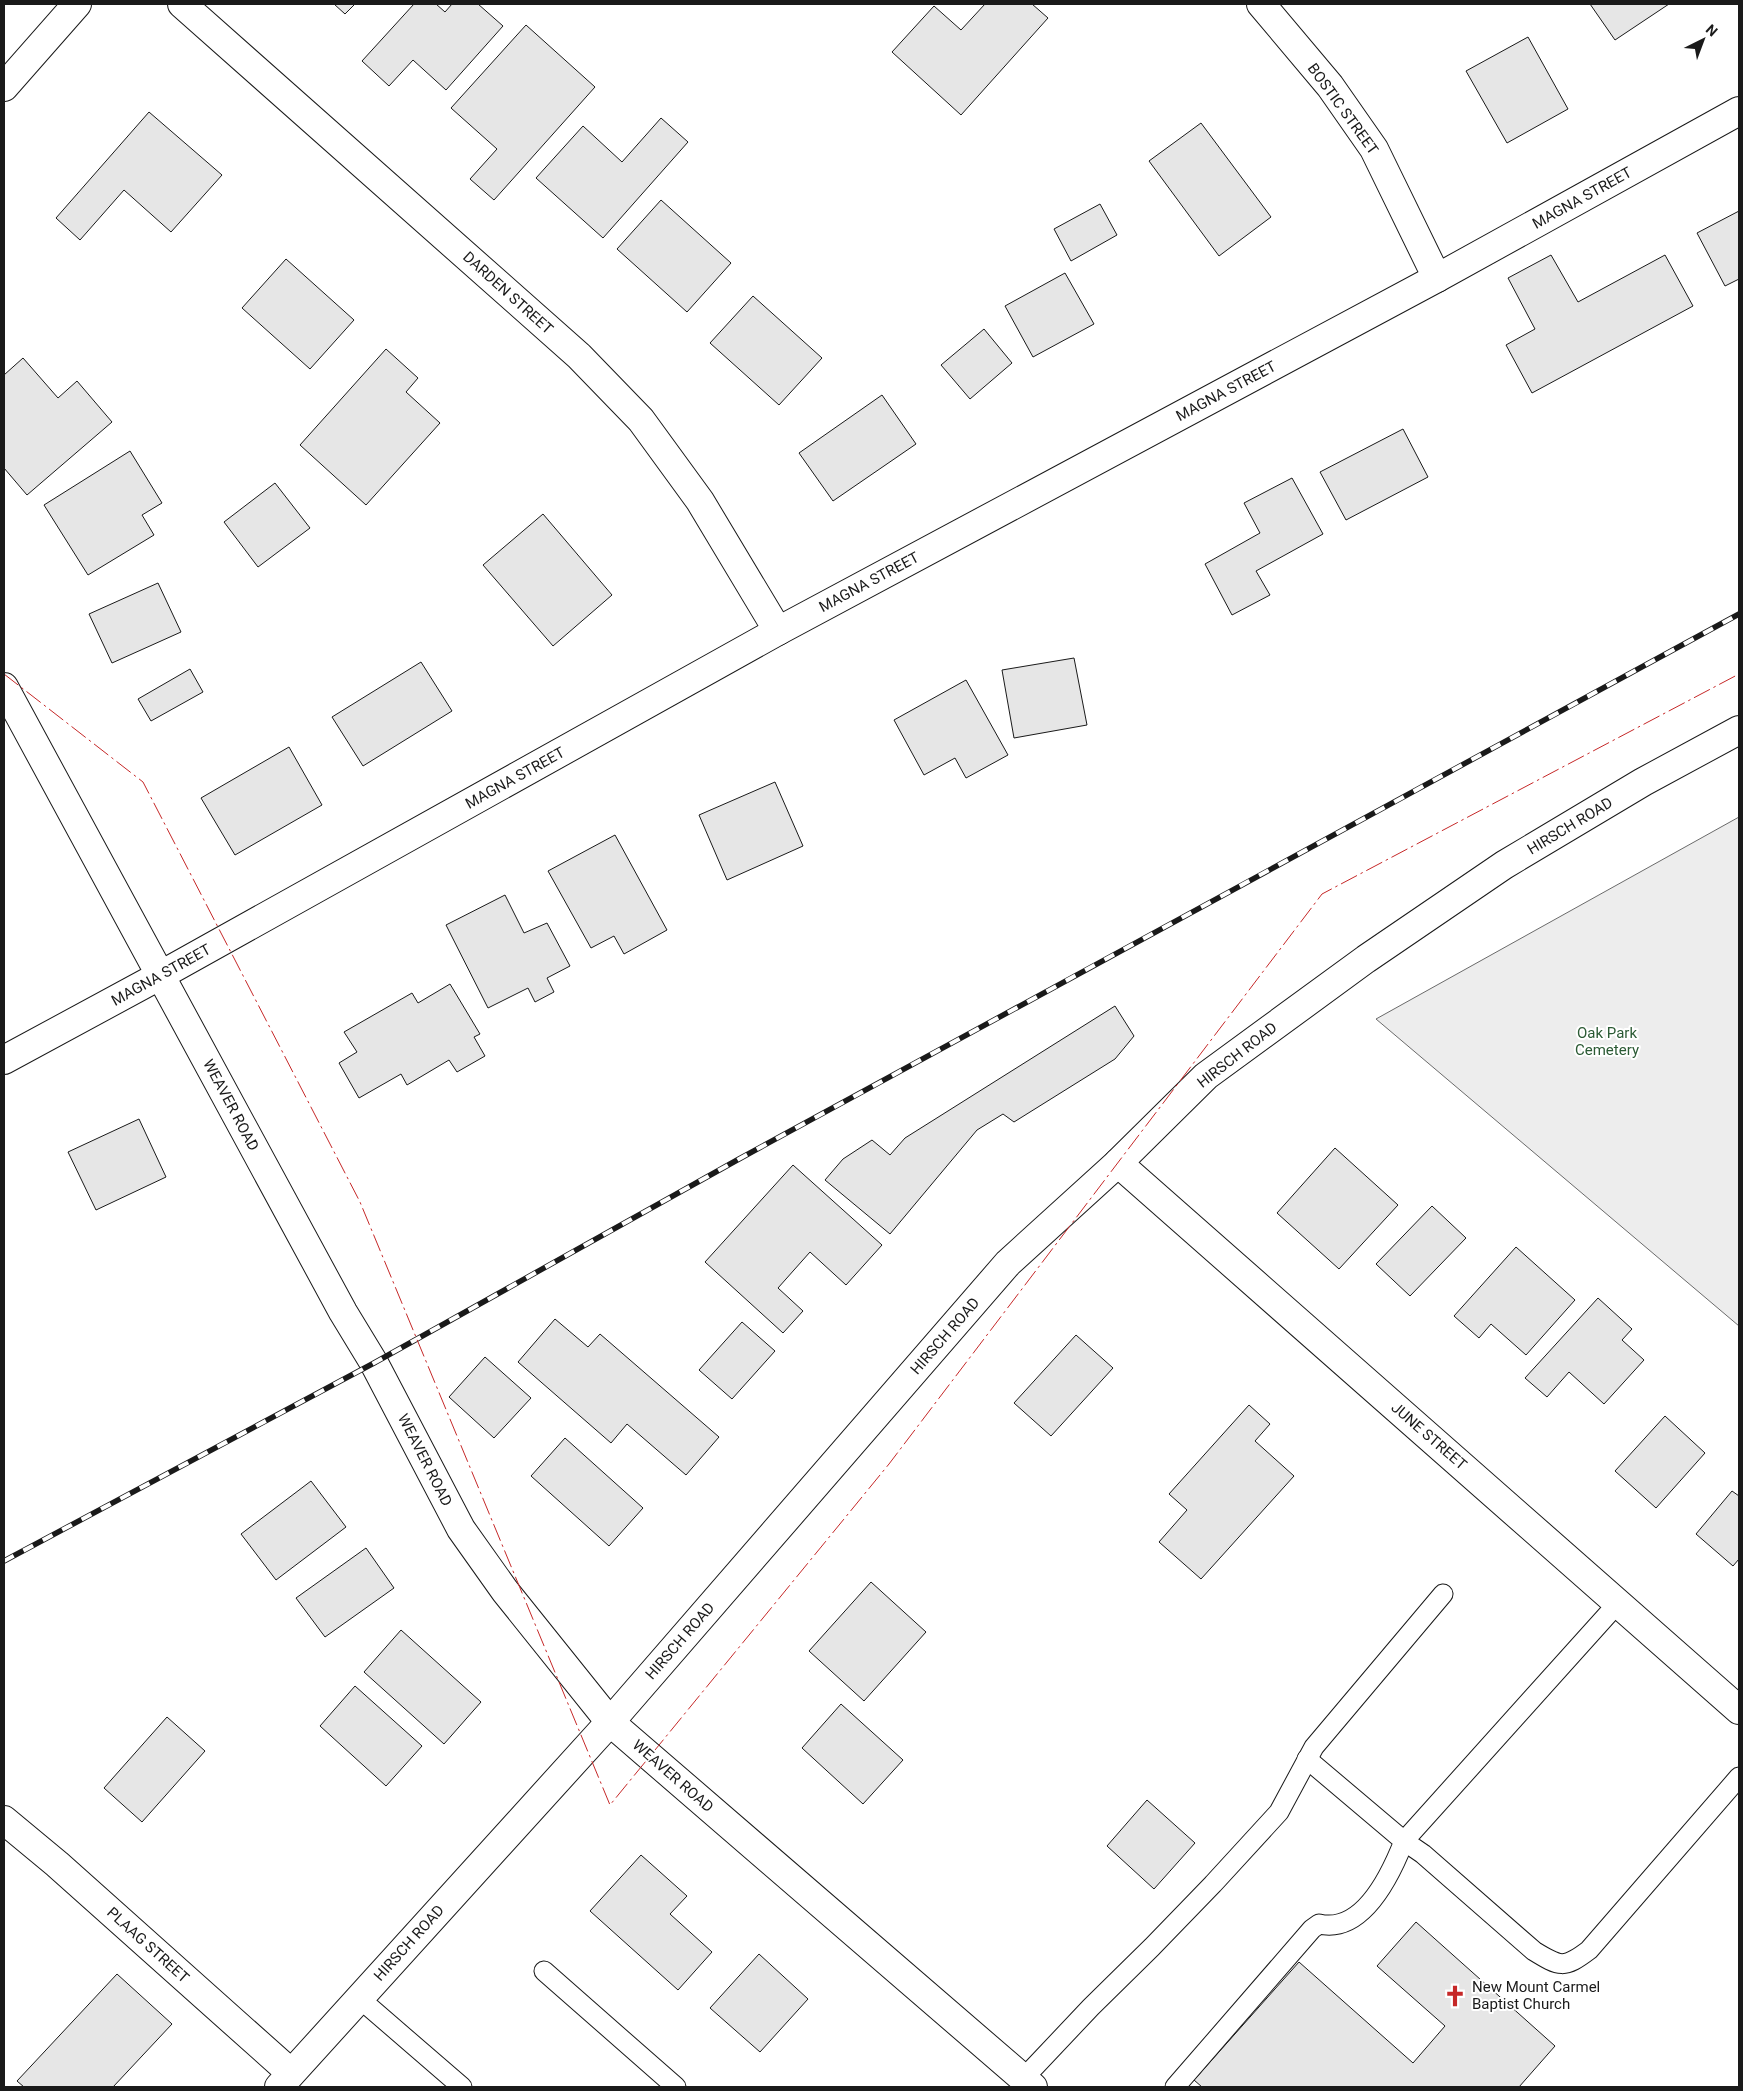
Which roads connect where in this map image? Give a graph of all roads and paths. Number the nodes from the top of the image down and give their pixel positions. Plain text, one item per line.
1 (78, 4) edge
2 (182, 4) edge
3 (1261, 4) edge
4 (4, 87) edge
5 (1739, 111) edge
6 (1437, 278) junction
7 (778, 631) junction
8 (4, 687) edge
9 (1739, 730) edge
10 (161, 975) junction
11 (4, 1060) edge
12 (1118, 1162) junction
13 (1443, 1594) dead end
14 (1618, 1603) junction
15 (1739, 1710) edge
16 (610, 1722) junction
17 (1307, 1759) junction
18 (1739, 1777) edge
19 (4, 1820) edge
20 (1404, 1841) junction
21 (544, 1971) dead end
22 (359, 1998) junction
23 (285, 2080) edge
24 (1028, 2083) edge
25 (462, 2087) edge
26 (676, 2087) edge
27 (1175, 2087) edge

1 - 4 street
2 - 7 street, DARDEN STREET
3 - 6 street, BOSTIC STREET
5 - 6 street, MAGNA STREET
6 - 7 street, MAGNA STREET
7 - 10 street, MAGNA STREET
8 - 10 street, WEAVER ROAD
9 - 12 street, HIRSCH ROAD
10 - 11 street, MAGNA STREET
10 - 16 street, WEAVER ROAD
12 - 14 street, JUNE STREET
12 - 16 street, HIRSCH ROAD
13 - 17 lane
14 - 15 street, JUNE STREET
14 - 20 lane
16 - 22 street, HIRSCH ROAD
16 - 24 street, WEAVER ROAD
17 - 20 lane
17 - 24 lane
18 - 20 lane
19 - 23 street, PLAAG STREET
20 - 27 lane
21 - 26 lane
22 - 23 street, HIRSCH ROAD
22 - 25 lane

